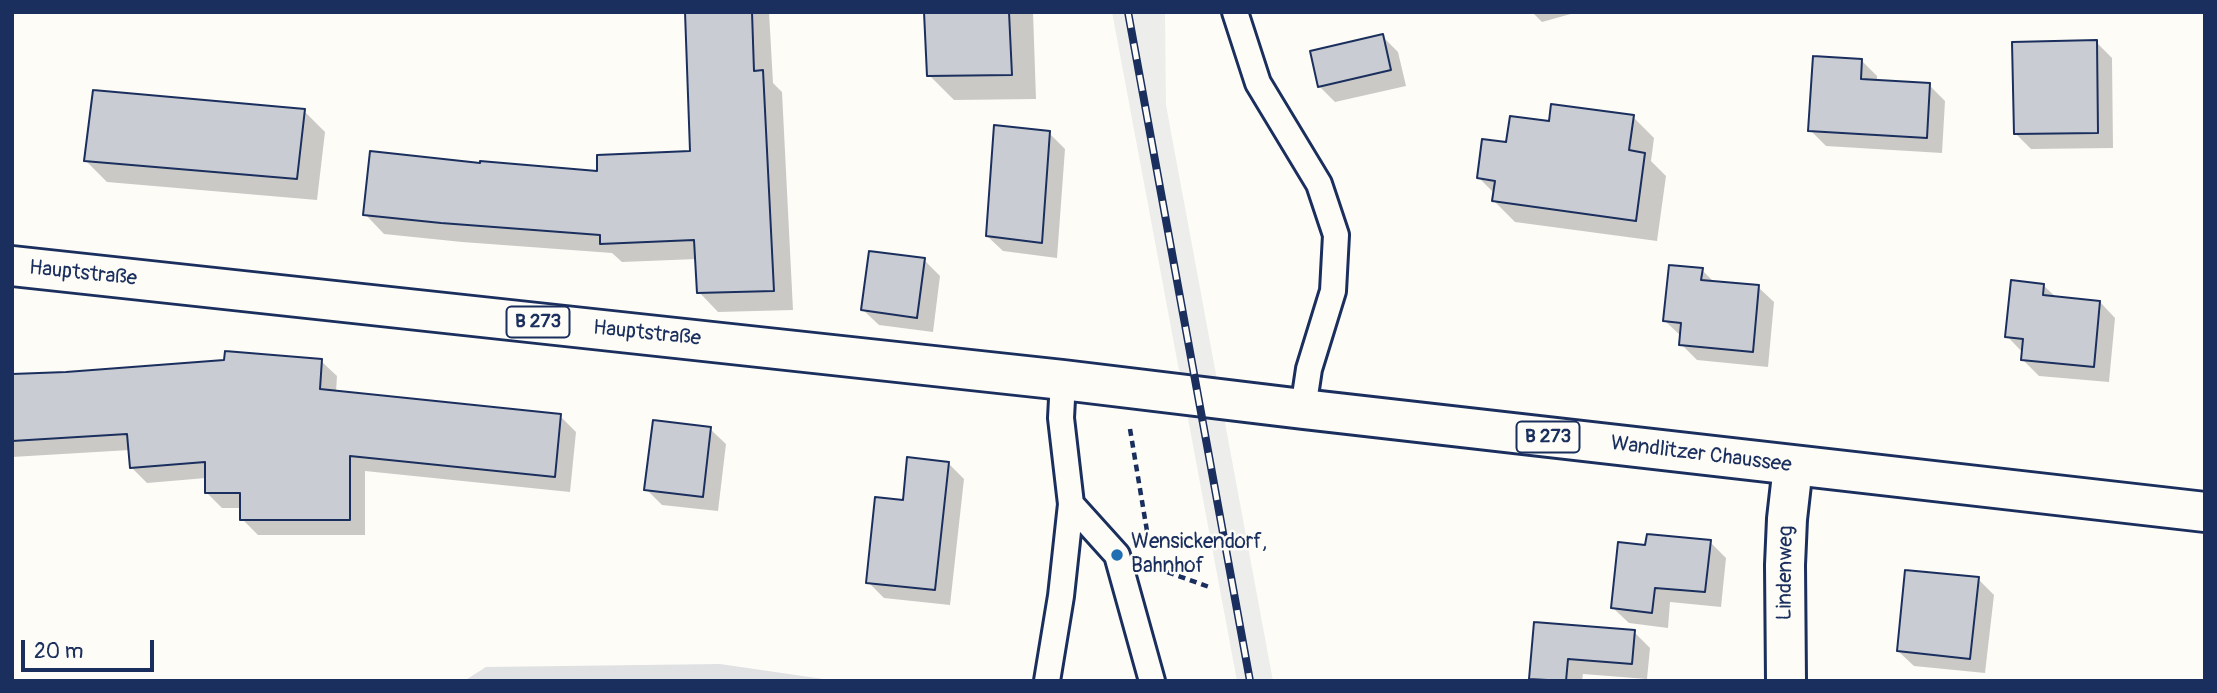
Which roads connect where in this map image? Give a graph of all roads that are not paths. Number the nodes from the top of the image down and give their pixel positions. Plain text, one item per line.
1 (1235, 12) edge
2 (12, 266) edge
3 (1063, 380) junction
4 (1198, 397) joint
5 (1303, 409) junction
6 (1793, 466) junction
7 (1071, 504) junction
8 (2205, 512) edge
9 (1047, 681) edge
10 (1152, 681) edge
11 (1786, 681) edge

1 - 5 lane
2 - 3 main road, Hauptstraße / B 273
3 - 4 main road, Hauptstraße / B 273
3 - 7 lane
4 - 5 main road, Wandlitzer Chaussee / B 273
5 - 6 main road, Wandlitzer Chaussee / B 273
6 - 8 main road, Wandlitzer Chaussee / B 273
6 - 11 main road, Lindenweg
7 - 9 lane
7 - 10 lane

